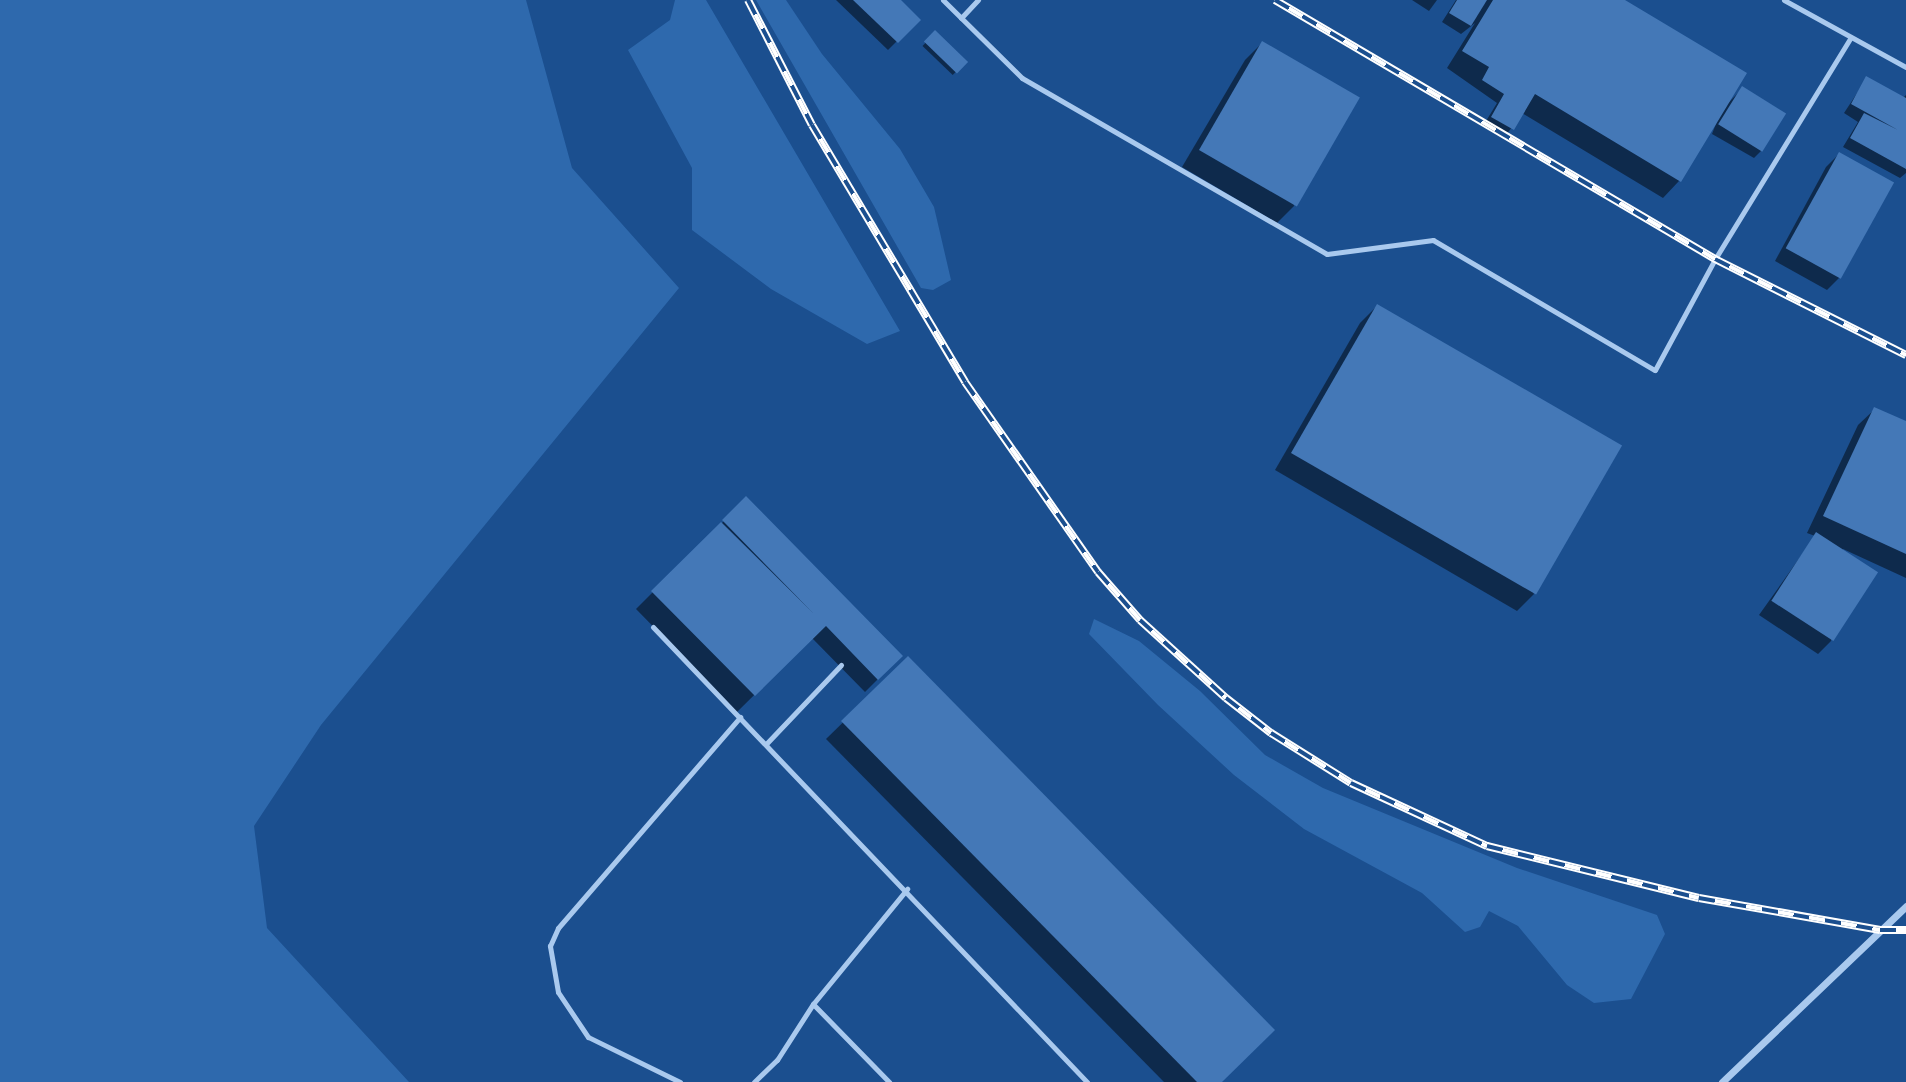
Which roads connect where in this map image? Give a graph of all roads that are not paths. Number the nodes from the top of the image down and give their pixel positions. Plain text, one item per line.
1 (943, 0) edge
2 (978, 0) edge
3 (1784, 0) edge
4 (961, 18) junction
5 (1851, 37) junction
6 (1906, 67) edge
7 (653, 627) dead end
8 (841, 666) dead end
9 (740, 717) junction
10 (766, 744) junction
11 (907, 889) junction
12 (1906, 906) edge
13 (813, 1004) junction
14 (680, 1082) edge
15 (754, 1082) edge
16 (888, 1082) edge
17 (1087, 1082) edge
18 (1722, 1082) edge

1 - 4 lane
2 - 4 lane
3 - 5 lane
4 - 5 lane
5 - 6 lane
7 - 9 lane
8 - 10 lane
9 - 10 lane
9 - 14 lane
10 - 11 lane
11 - 13 lane
11 - 17 lane
12 - 18 street
13 - 15 lane
13 - 16 lane

